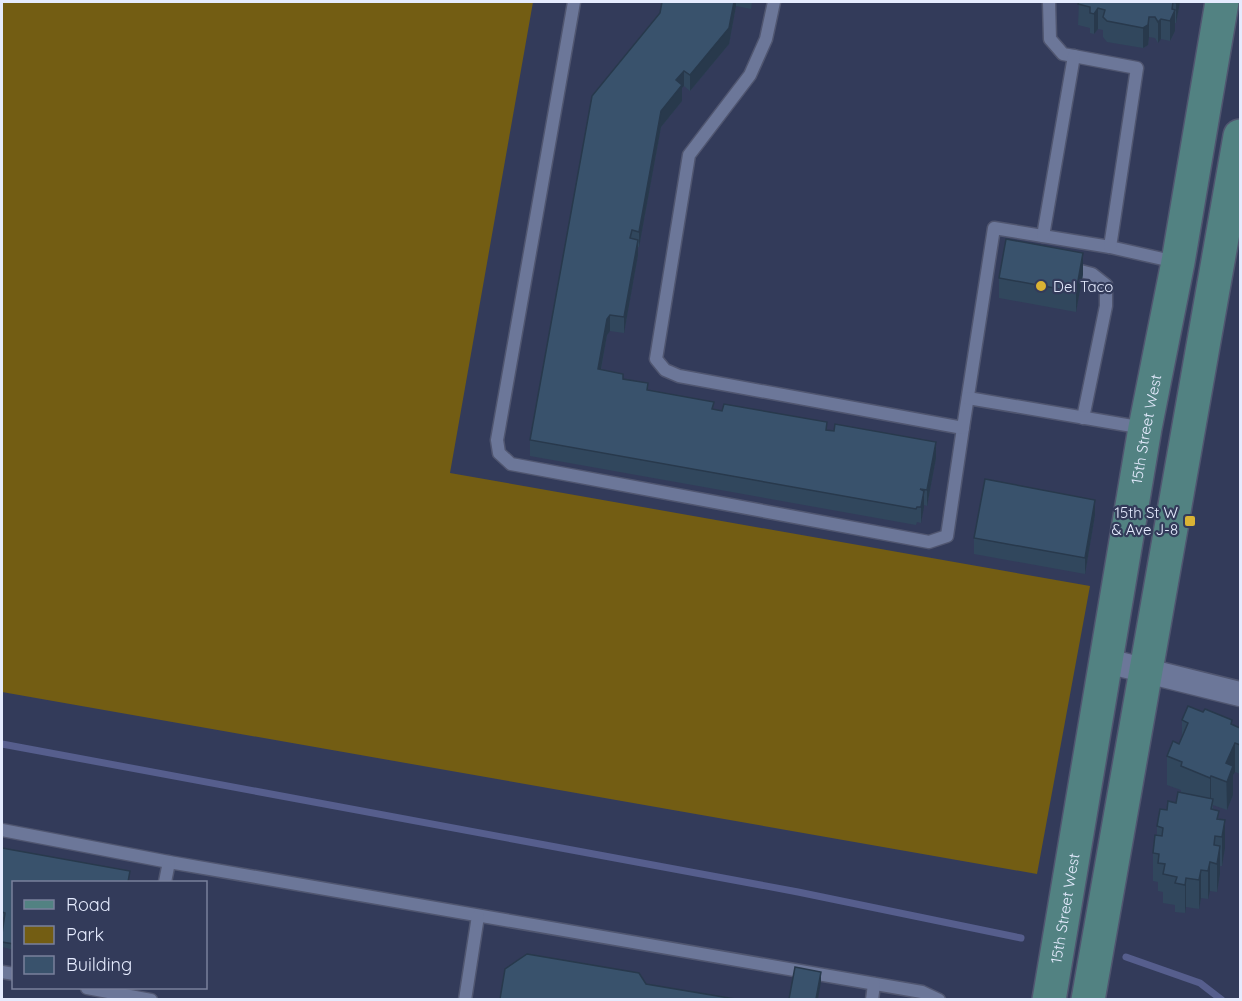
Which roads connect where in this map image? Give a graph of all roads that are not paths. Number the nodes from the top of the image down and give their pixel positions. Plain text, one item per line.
1 (574, 2) edge
2 (774, 2) edge
3 (1048, 2) edge
4 (1222, 2) edge
5 (1074, 56) junction
6 (1240, 136) edge
7 (1232, 229) edge
8 (1043, 236) junction
9 (1110, 247) junction
10 (1004, 256) edge
11 (989, 258) junction
12 (1178, 262) junction
13 (1060, 266) edge
14 (968, 398) junction
15 (1083, 417) junction
16 (963, 428) junction
17 (1145, 428) junction
18 (1185, 442) junction
19 (1107, 661) junction
20 (1146, 672) junction
21 (1240, 694) edge
22 (2, 830) edge
23 (169, 862) junction
24 (165, 881) edge
25 (478, 916) junction
26 (874, 984) junction
27 (102, 989) edge
28 (147, 995) edge
29 (465, 999) edge
30 (872, 999) edge
31 (939, 999) edge
32 (1049, 999) edge
33 (1088, 999) edge

1 - 16 lane
2 - 16 lane
3 - 5 lane
4 - 12 street, 15th Street West
5 - 8 lane
5 - 9 lane
6 - 7 street
7 - 18 street
8 - 9 lane
8 - 11 lane
9 - 12 lane
10 - 11 lane
11 - 14 lane
12 - 17 street, 15th Street West
12 - 18 street
13 - 15 lane
14 - 15 lane
14 - 16 lane
15 - 17 lane
17 - 19 street, 15th Street West
18 - 20 street
19 - 20 street
19 - 32 street, 15th Street West
20 - 21 street
20 - 33 street
22 - 23 lane
23 - 24 lane
23 - 25 lane
25 - 26 lane
25 - 29 lane
26 - 30 lane
26 - 31 lane
27 - 28 lane

